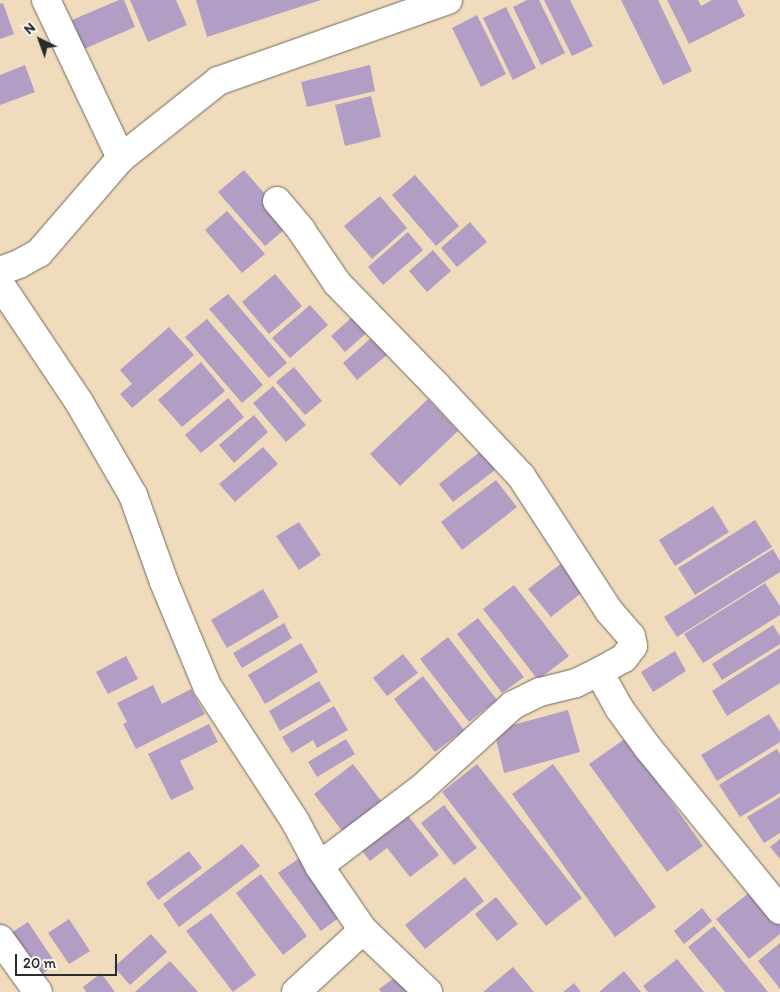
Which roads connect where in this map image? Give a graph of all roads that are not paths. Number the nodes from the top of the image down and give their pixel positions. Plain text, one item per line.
1 (46, 0) edge
2 (448, 0) edge
3 (121, 158) junction
4 (277, 201) dead end
5 (0, 271) edge
6 (0, 284) edge
7 (599, 672) junction
8 (319, 866) junction
9 (780, 910) edge
10 (363, 930) junction
11 (0, 939) edge
12 (38, 992) edge
13 (296, 992) edge
14 (428, 992) edge

1 - 3 street
2 - 3 street
3 - 5 street
4 - 7 street
6 - 8 street
7 - 8 street
7 - 9 street
8 - 10 street
10 - 13 street
10 - 14 street
11 - 12 street

